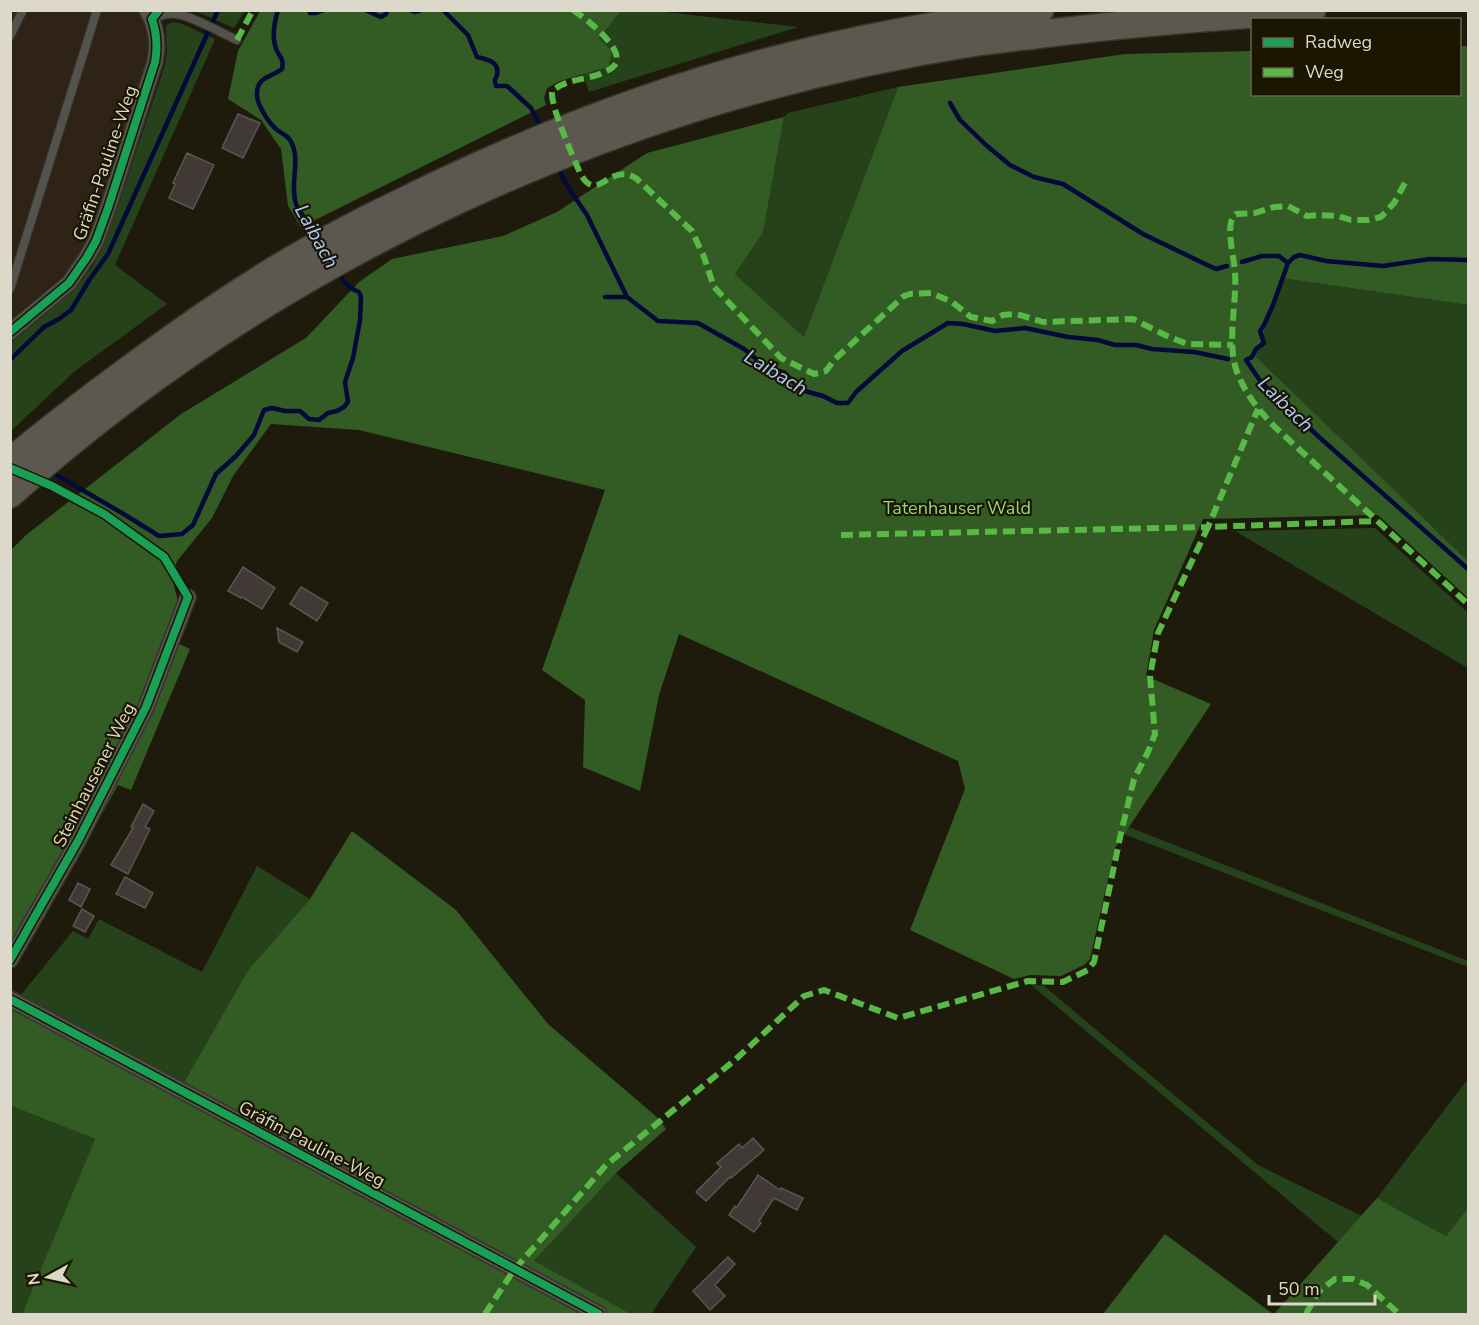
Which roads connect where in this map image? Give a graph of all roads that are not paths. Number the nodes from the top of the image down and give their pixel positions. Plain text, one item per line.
1 (23, 10) edge
2 (97, 10) edge
3 (1040, 10) edge
4 (1311, 10) edge
5 (150, 15) edge
6 (10, 36) edge
7 (237, 40) dead end
8 (573, 138) junction
9 (10, 289) edge
10 (10, 332) edge
11 (23, 471) edge
12 (188, 597) dead end
13 (10, 960) edge
14 (10, 999) edge
15 (599, 1314) edge

1 - 6 lane
2 - 9 lane
3 - 8 highway
4 - 8 highway
5 - 7 lane
5 - 10 street, Gräfin-Pauline-Weg
8 - 11 highway
12 - 13 street, Steinhausener Weg
14 - 15 street, Gräfin-Pauline-Weg

